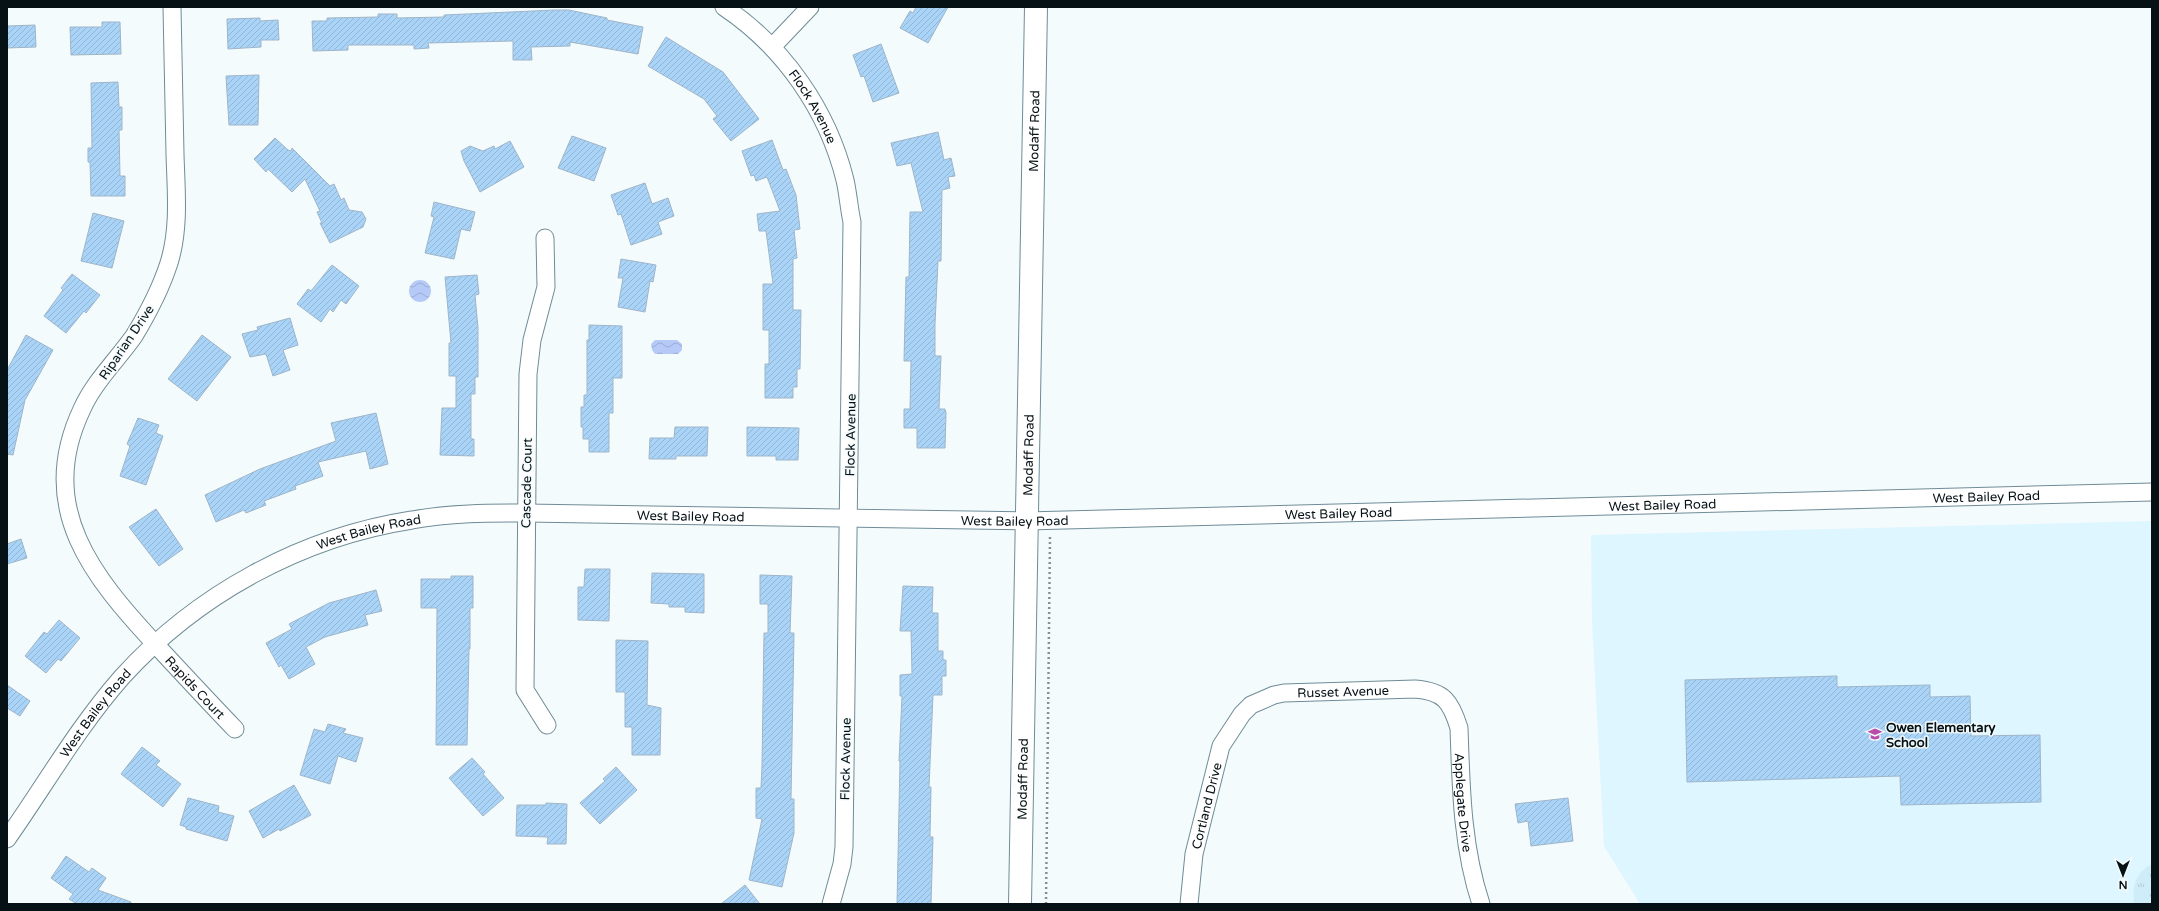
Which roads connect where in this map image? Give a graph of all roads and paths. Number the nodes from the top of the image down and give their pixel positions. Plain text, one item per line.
1 (172, 7) edge
2 (724, 7) edge
3 (810, 7) edge
4 (1036, 7) edge
5 (772, 47) junction
6 (545, 238) dead end
7 (2152, 492) edge
8 (526, 513) junction
9 (849, 518) junction
10 (1026, 521) junction
11 (1050, 521) junction
12 (155, 644) junction
13 (1447, 701) joint
14 (1242, 714) joint
15 (547, 725) dead end
16 (235, 729) dead end
17 (7, 839) edge
18 (831, 904) edge
19 (1020, 904) edge
20 (1046, 904) edge
21 (1189, 904) edge
22 (1481, 904) edge

1 - 12 street, Riparian Drive
2 - 5 street, Flock Avenue
3 - 5 street
4 - 10 street, Modaff Road
5 - 9 street, Flock Avenue
6 - 8 street, Cascade Court
7 - 11 street, West Bailey Road
8 - 9 street, West Bailey Road
8 - 12 street, West Bailey Road
8 - 15 street, Cascade Court
9 - 10 street, West Bailey Road
9 - 18 street, Flock Avenue
10 - 11 street, West Bailey Road
10 - 19 street, Modaff Road
11 - 20 path
12 - 16 street, Rapids Court
12 - 17 street, West Bailey Road
13 - 14 street, Russet Avenue
13 - 22 street, Applegate Drive
14 - 21 street, Cortland Drive

